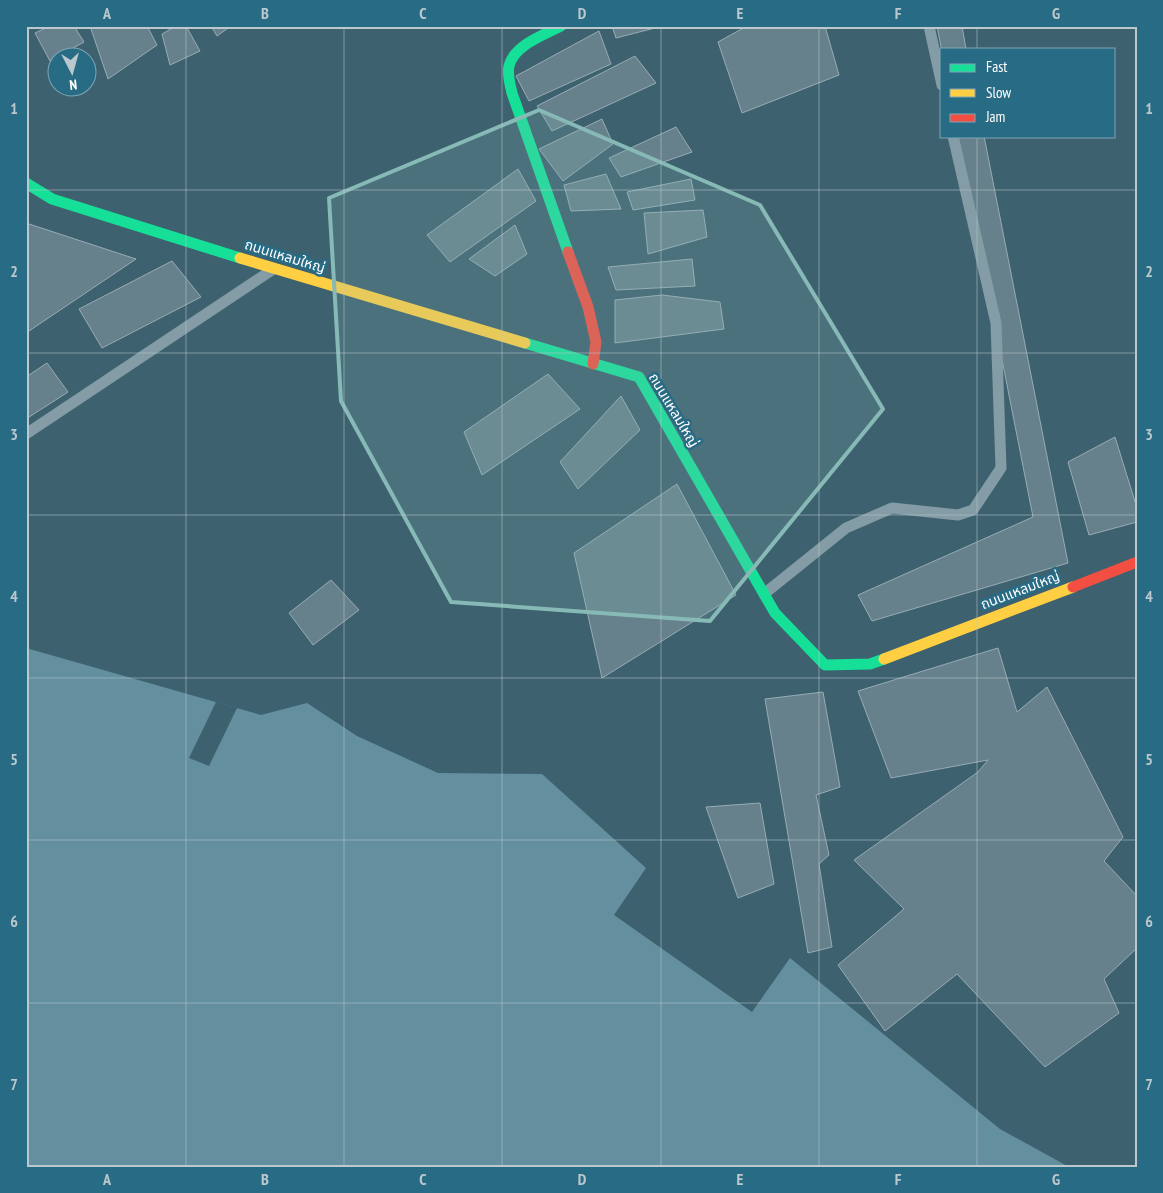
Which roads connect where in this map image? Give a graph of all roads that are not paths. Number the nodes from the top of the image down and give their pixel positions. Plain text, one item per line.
1 (561, 26) edge
2 (929, 26) edge
3 (940, 76) edge
4 (953, 138) edge
5 (26, 183) edge
6 (273, 268) junction
7 (593, 364) junction
8 (26, 434) edge
9 (1137, 562) edge
10 (764, 594) junction

1 - 7 street
2 - 3 lane
4 - 10 lane
5 - 6 street, ถนนแหลมใหญ่
6 - 7 street, ถนนแหลมใหญ่
6 - 8 lane
7 - 10 street, ถนนแหลมใหญ่
9 - 10 street, ถนนแหลมใหญ่

